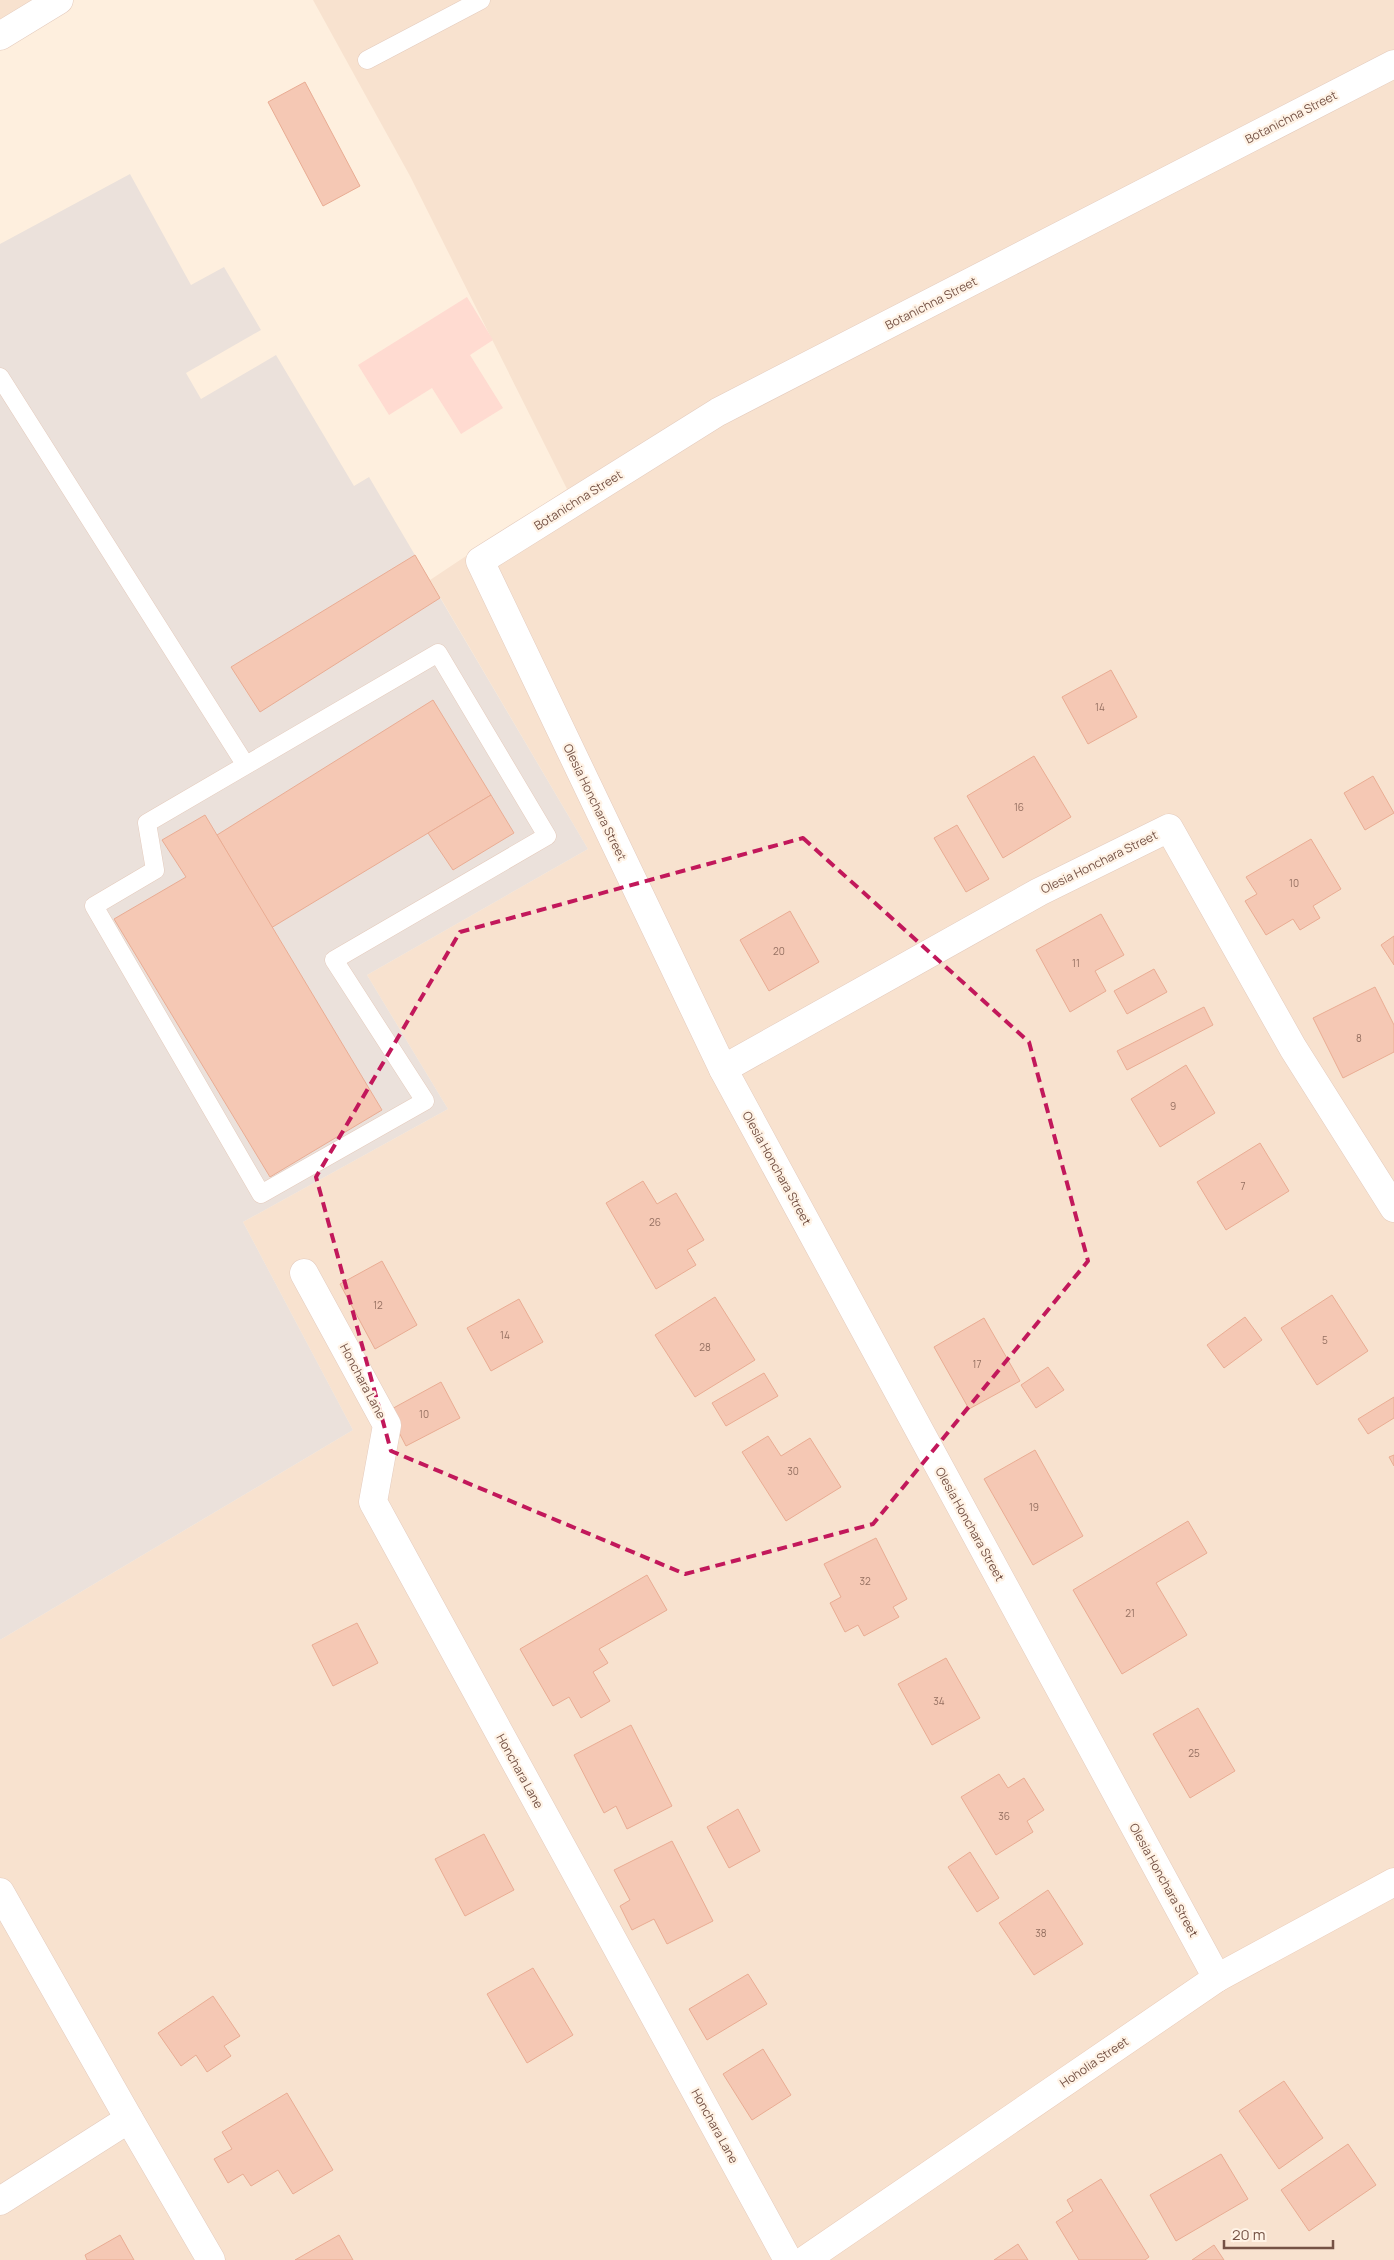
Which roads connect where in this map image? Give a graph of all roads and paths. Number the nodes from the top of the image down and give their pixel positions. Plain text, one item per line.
1 (59, 0) edge
2 (481, 0) edge
3 (0, 36) edge
4 (367, 60) dead end
5 (1394, 64) edge
6 (0, 377) edge
7 (480, 561) joint
8 (245, 764) junction
9 (723, 1069) junction
10 (1394, 1208) edge
11 (304, 1273) dead end
12 (1394, 1882) edge
13 (0, 1892) edge
14 (1217, 1978) junction
15 (128, 2119) junction
16 (0, 2201) edge
17 (212, 2260) edge
18 (788, 2260) edge
19 (804, 2260) edge

1 - 3 street
2 - 4 lane
5 - 7 street, Botanichna Street
6 - 8 lane
7 - 9 street, Olesia Honchara Street
8 - 8 lane
9 - 10 street, Olesia Honchara Street
9 - 14 street, Olesia Honchara Street
11 - 18 street, Honchara Lane
12 - 14 street, Hoholia Street
13 - 15 street
14 - 19 street, Hoholia Street
15 - 16 street
15 - 17 street

